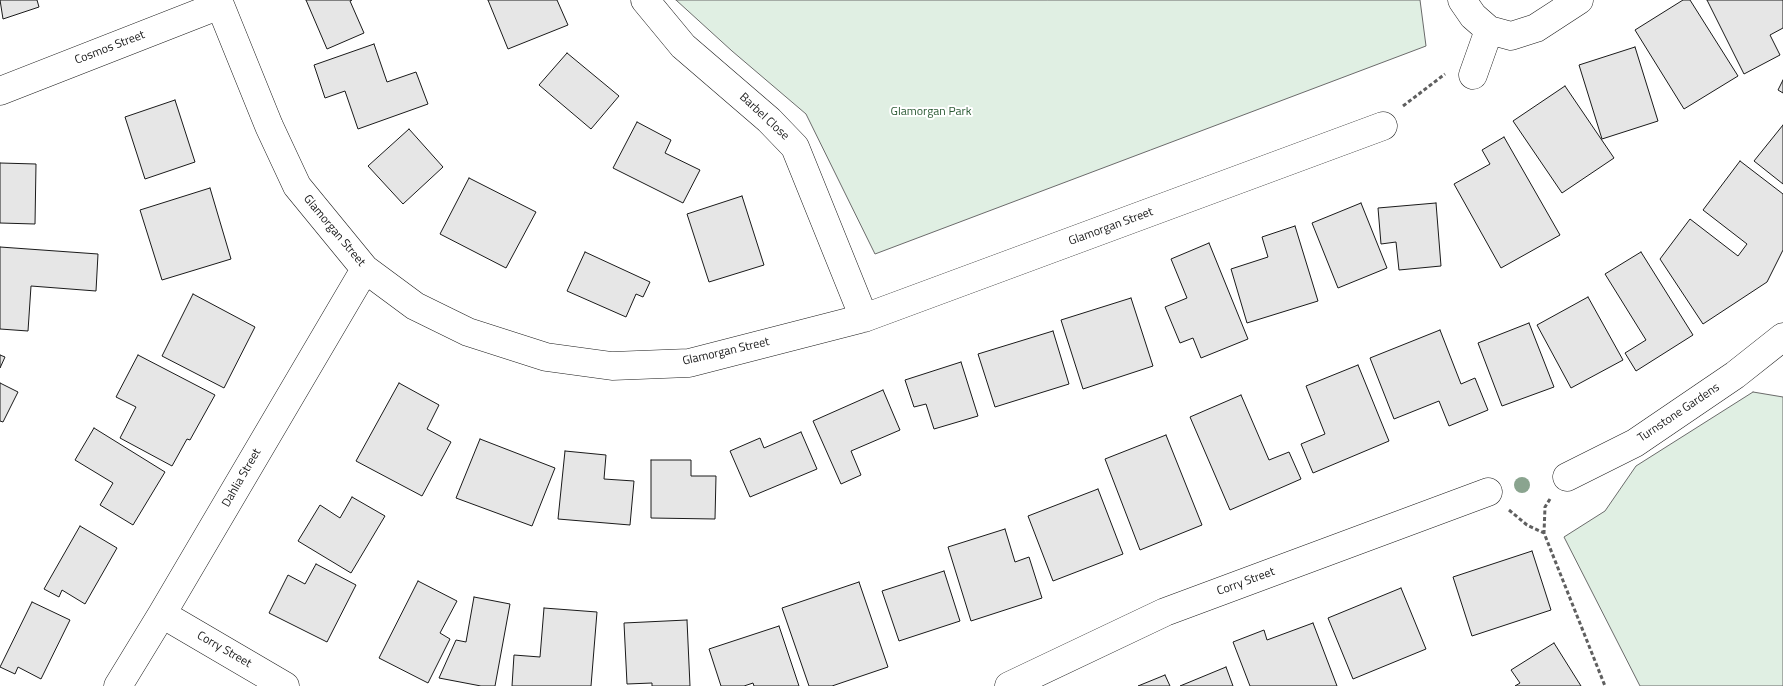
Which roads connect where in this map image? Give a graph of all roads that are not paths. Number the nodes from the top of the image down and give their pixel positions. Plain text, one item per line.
1 (645, 0) edge
2 (1462, 0) edge
3 (1579, 0) edge
4 (219, 2) edge
5 (1489, 30) junction
6 (1473, 74) road end
7 (0, 91) edge
8 (1383, 126) road end
9 (365, 269) junction
10 (864, 318) junction
11 (1781, 344) edge
12 (1567, 476) road end
13 (1488, 492) road end
14 (162, 614) junction
15 (118, 686) edge
16 (285, 686) edge
17 (1009, 686) edge

1 - 10 street, Barbel Close
2 - 5 street
3 - 5 street
4 - 7 street, Cosmos Street
4 - 9 street, Glamorgan Street
5 - 6 street
8 - 10 street, Glamorgan Street
9 - 10 street, Glamorgan Street
9 - 14 street, Dahlia Street
11 - 12 street, Turnstone Gardens
13 - 17 street, Corry Street
14 - 15 street, Dahlia Street
14 - 16 street, Corry Street

